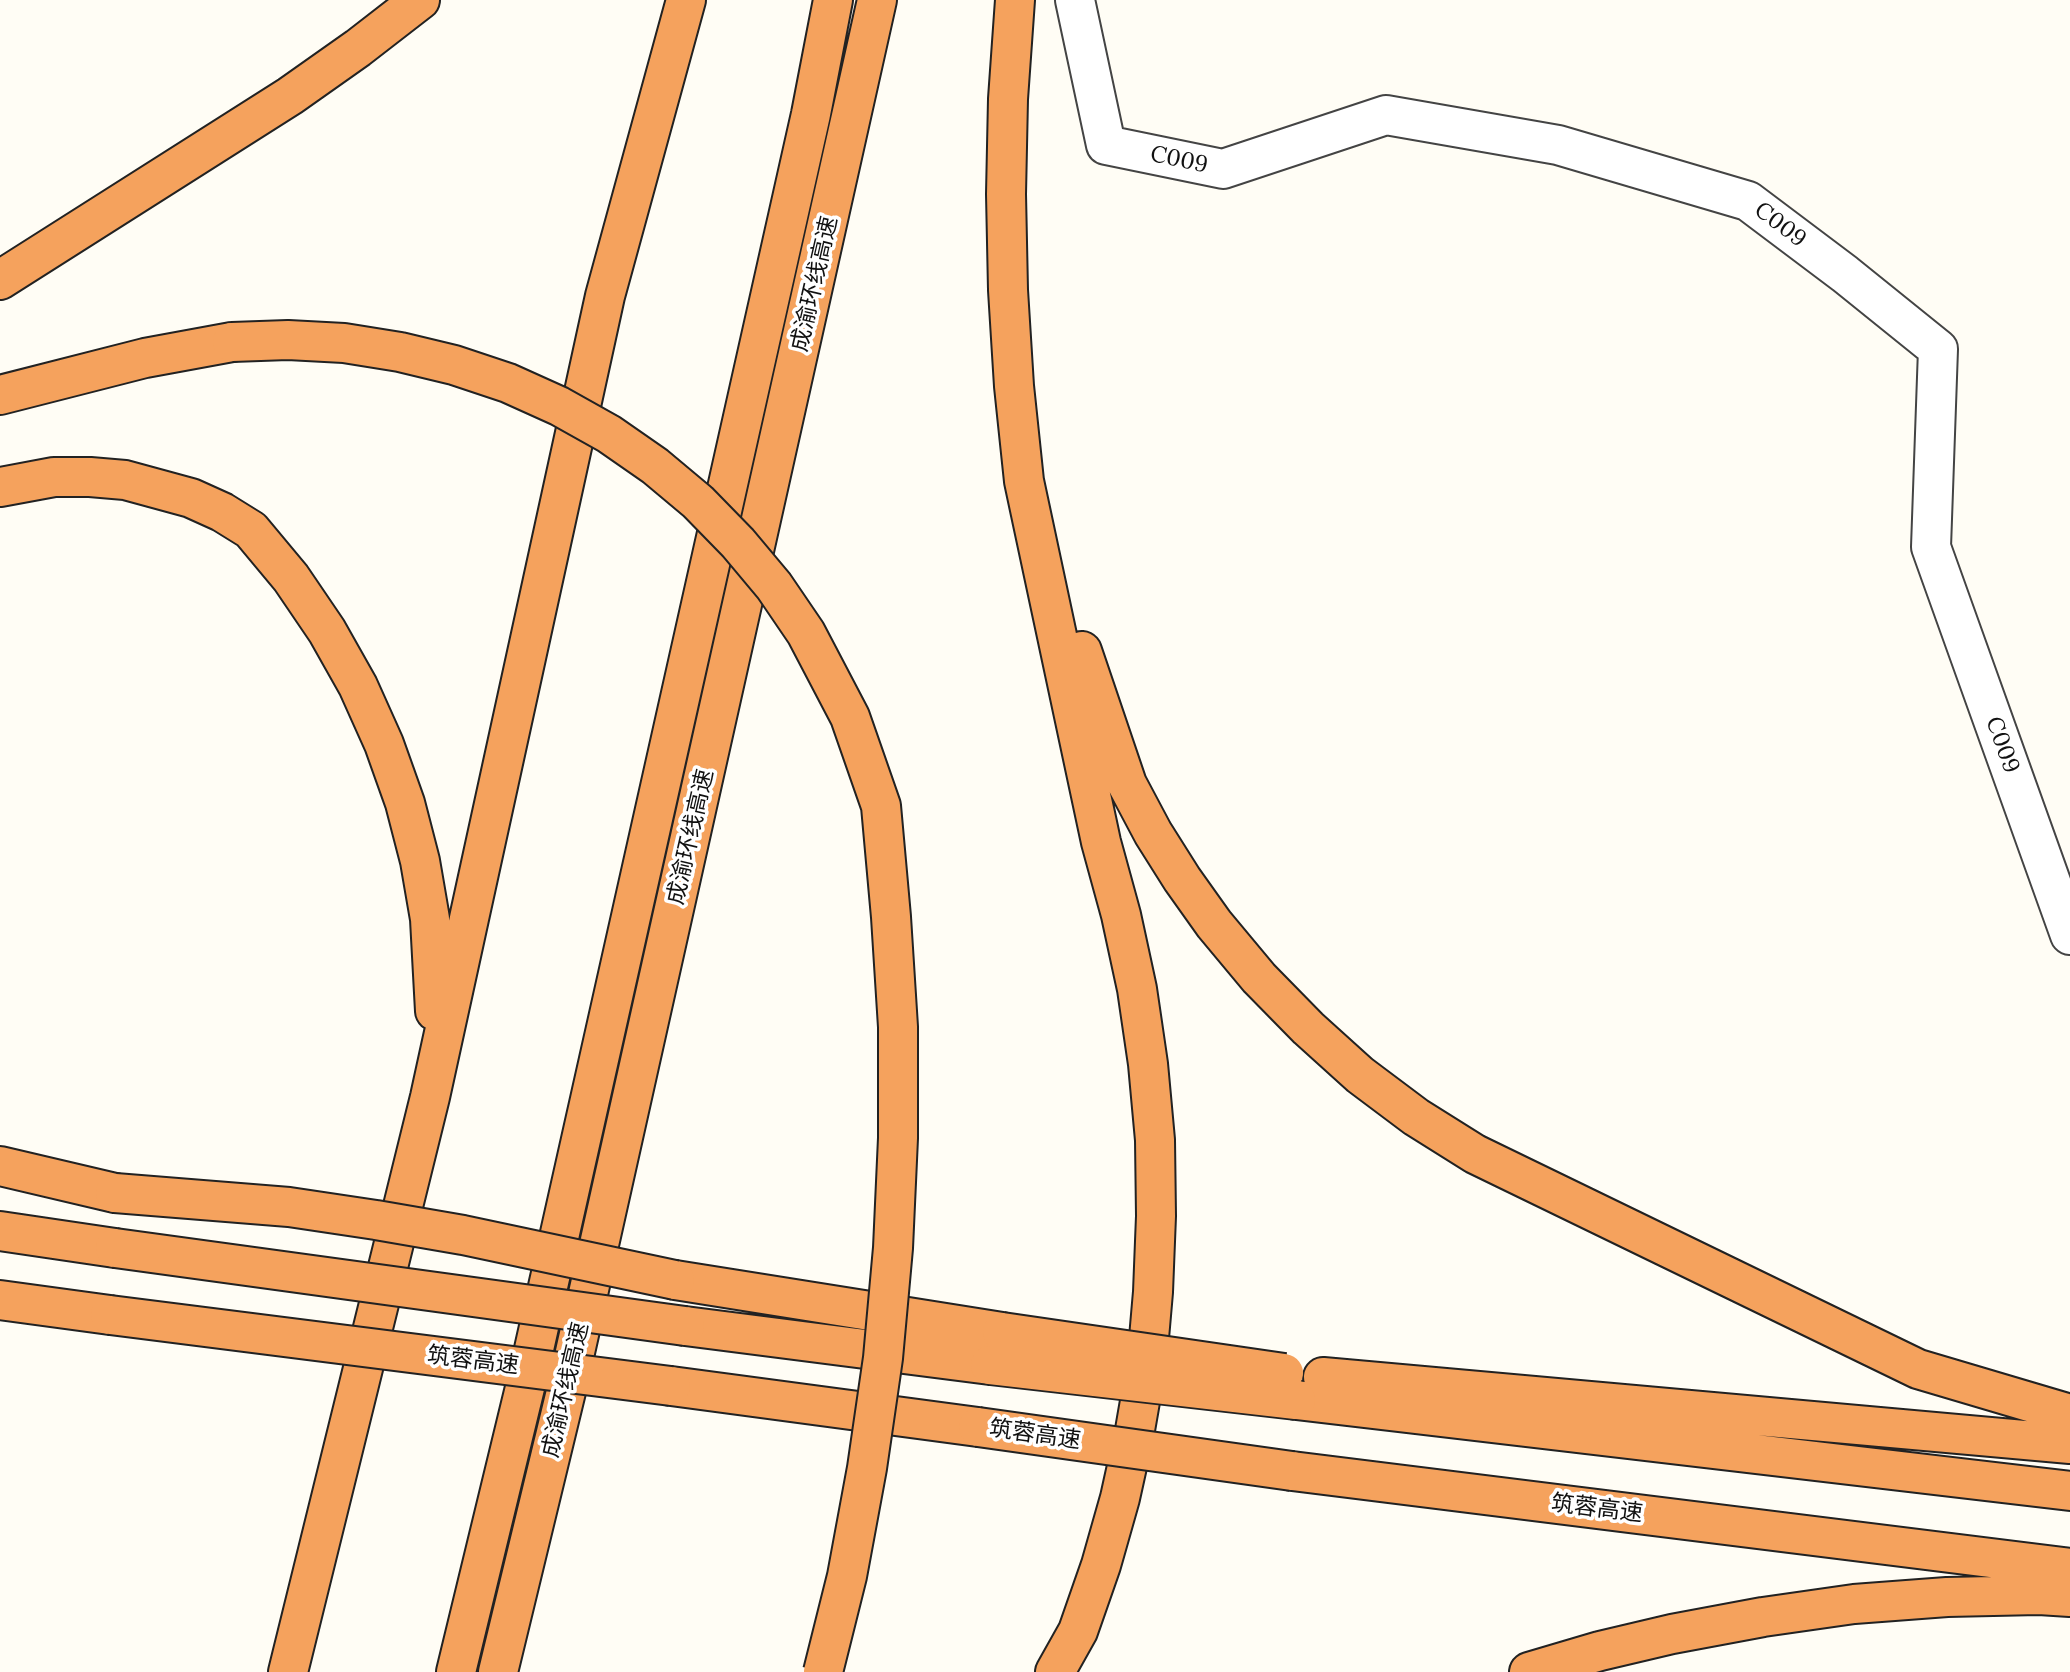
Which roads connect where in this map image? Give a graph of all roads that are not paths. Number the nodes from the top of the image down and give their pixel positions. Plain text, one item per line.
1 (420, 0) edge
2 (686, 0) edge
3 (833, 0) edge
4 (877, 0) edge
5 (1014, 0) edge
6 (1075, 0) edge
7 (0, 280) edge
8 (0, 395) edge
9 (1024, 481) junction
10 (0, 487) edge
11 (2070, 935) edge
12 (430, 1097) junction
13 (0, 1166) edge
14 (0, 1231) edge
15 (0, 1300) edge
16 (110, 1315) junction
17 (0, 1325) edge
18 (996, 1348) junction
19 (1298, 1388) junction
20 (2070, 1414) edge
21 (2070, 1444) edge
22 (2070, 1491) edge
23 (2070, 1568) edge
24 (2070, 1597) edge
25 (288, 1672) edge
26 (456, 1672) edge
27 (498, 1672) edge
28 (823, 1672) edge
29 (1055, 1672) edge
30 (1529, 1672) edge

1 - 7 highway
2 - 12 highway
3 - 26 highway, 成渝环线高速
4 - 27 highway, 成渝环线高速
5 - 9 highway
6 - 11 street, C009
8 - 28 highway, bridge
9 - 20 highway
9 - 29 highway
10 - 12 highway
12 - 25 highway
13 - 18 highway, bridge
14 - 18 highway, bridge
15 - 16 highway, 筑蓉高速
16 - 17 highway
16 - 23 highway, 筑蓉高速, bridge
18 - 19 highway, bridge
19 - 21 highway
19 - 22 highway
24 - 30 highway

